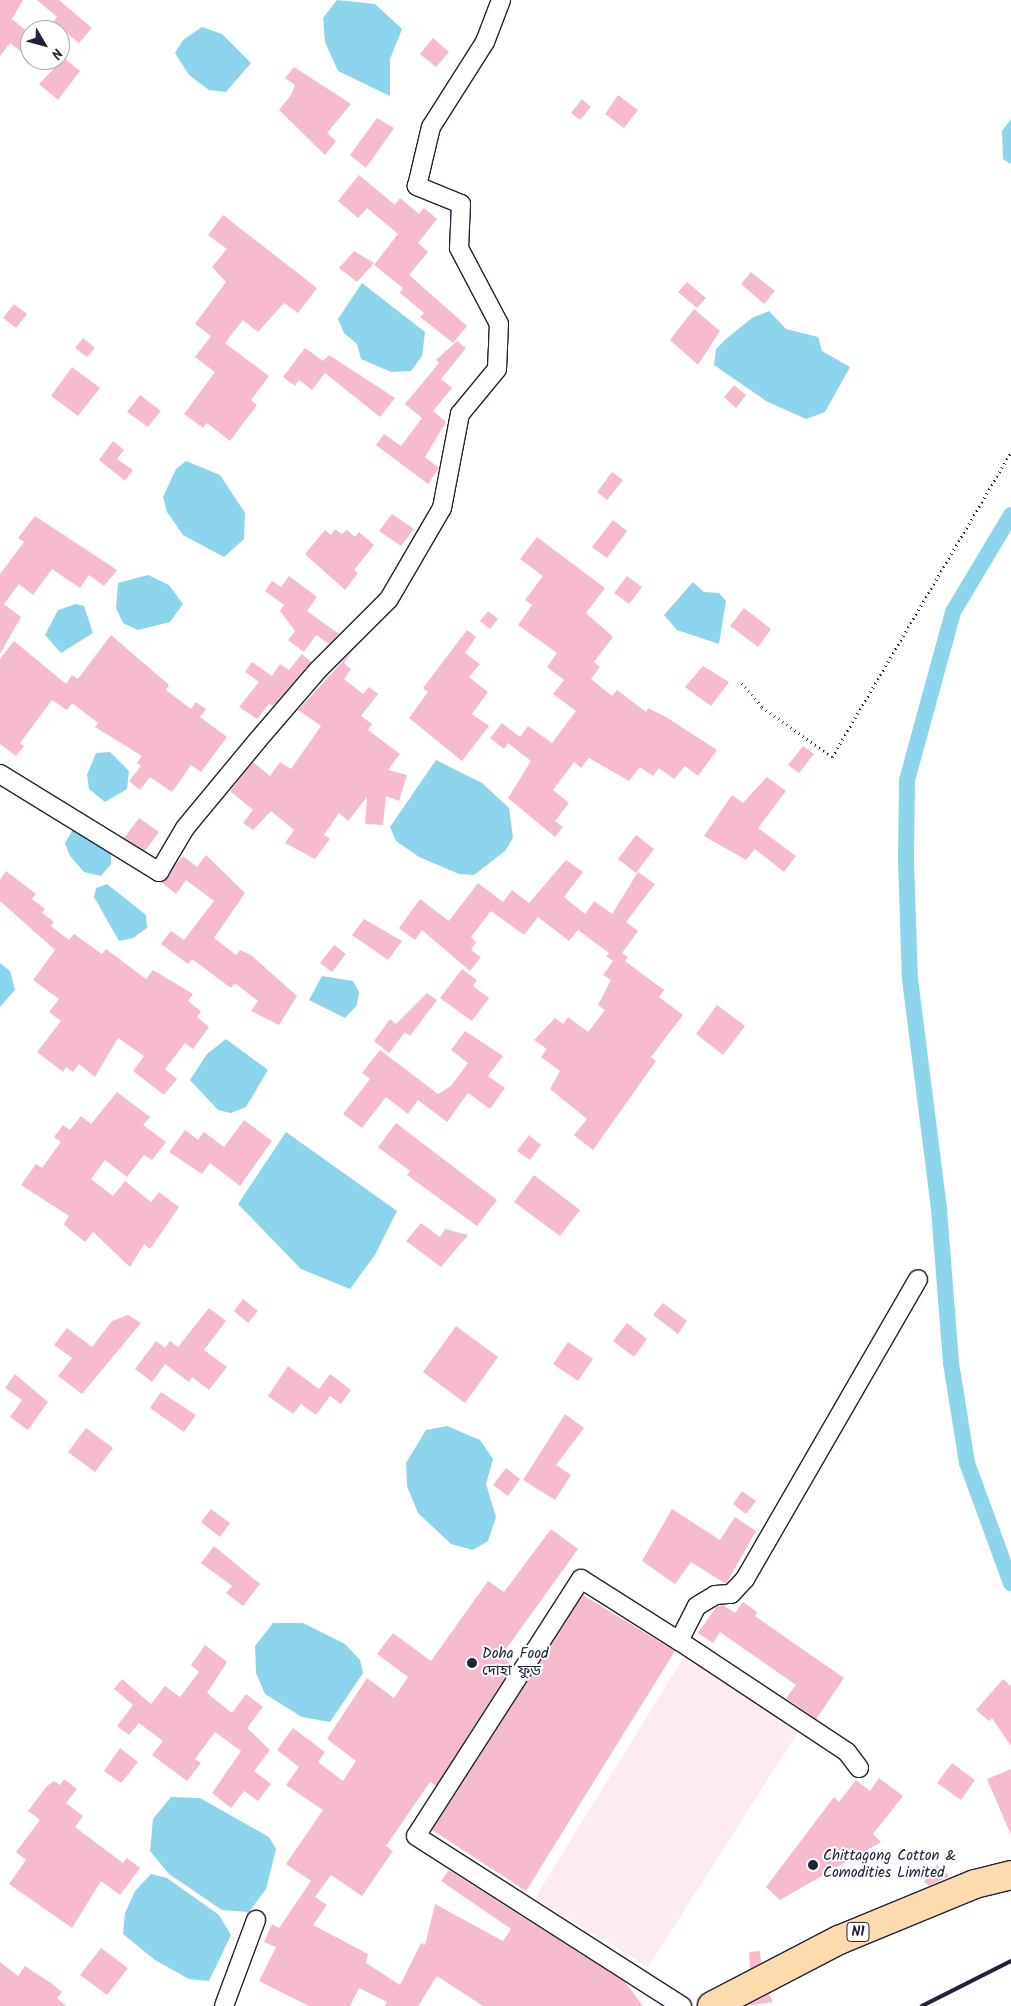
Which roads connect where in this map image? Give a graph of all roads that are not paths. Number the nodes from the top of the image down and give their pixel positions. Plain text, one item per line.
1 (501, 0) edge
2 (0, 774) edge
3 (918, 1279) dead end
4 (679, 1641) junction
5 (859, 1768) dead end
6 (1011, 1874) edge
7 (256, 1920) dead end
8 (224, 2006) edge
9 (682, 2006) edge
10 (712, 2006) edge

1 - 2 street
3 - 4 street
4 - 5 street
4 - 9 street
6 - 10 highway, N1
7 - 8 street

